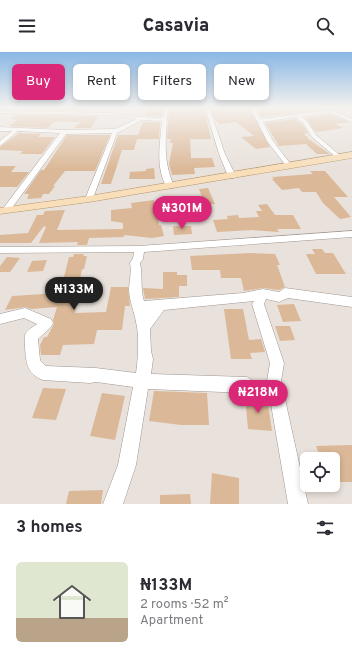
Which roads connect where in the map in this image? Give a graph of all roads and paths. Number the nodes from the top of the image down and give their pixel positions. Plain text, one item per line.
1 (121, 128) edge
2 (164, 128) edge
3 (214, 128) edge
4 (264, 128) edge
5 (309, 128) edge
6 (0, 130) edge
7 (18, 130) junction
8 (116, 131) junction
9 (64, 132) junction
10 (0, 144) edge
11 (352, 155) edge
12 (339, 157) junction
13 (288, 166) junction
14 (232, 176) junction
15 (170, 186) junction
16 (89, 199) junction
17 (3, 210) edge
18 (350, 237) edge
19 (139, 248) junction
20 (0, 250) edge
21 (261, 299) junction
22 (352, 302) edge
23 (161, 304) junction
24 (138, 307) junction
25 (0, 319) edge
26 (144, 328) junction
27 (143, 381) junction
28 (247, 385) dead end
29 (113, 504) edge
30 (298, 504) edge

1 - 8 street
2 - 15 street
3 - 14 street
4 - 13 street
5 - 12 street
6 - 7 street
7 - 9 street
7 - 10 street
8 - 9 street
8 - 16 street
9 - 17 street
11 - 12 main road
12 - 13 main road
13 - 14 main road
14 - 15 main road
15 - 16 main road
16 - 17 main road
18 - 19 street
19 - 20 street
19 - 24 street
21 - 22 street
21 - 23 street
21 - 30 street
23 - 24 street
23 - 26 street
24 - 26 street
25 - 27 street
26 - 27 street
27 - 28 street
27 - 29 street

